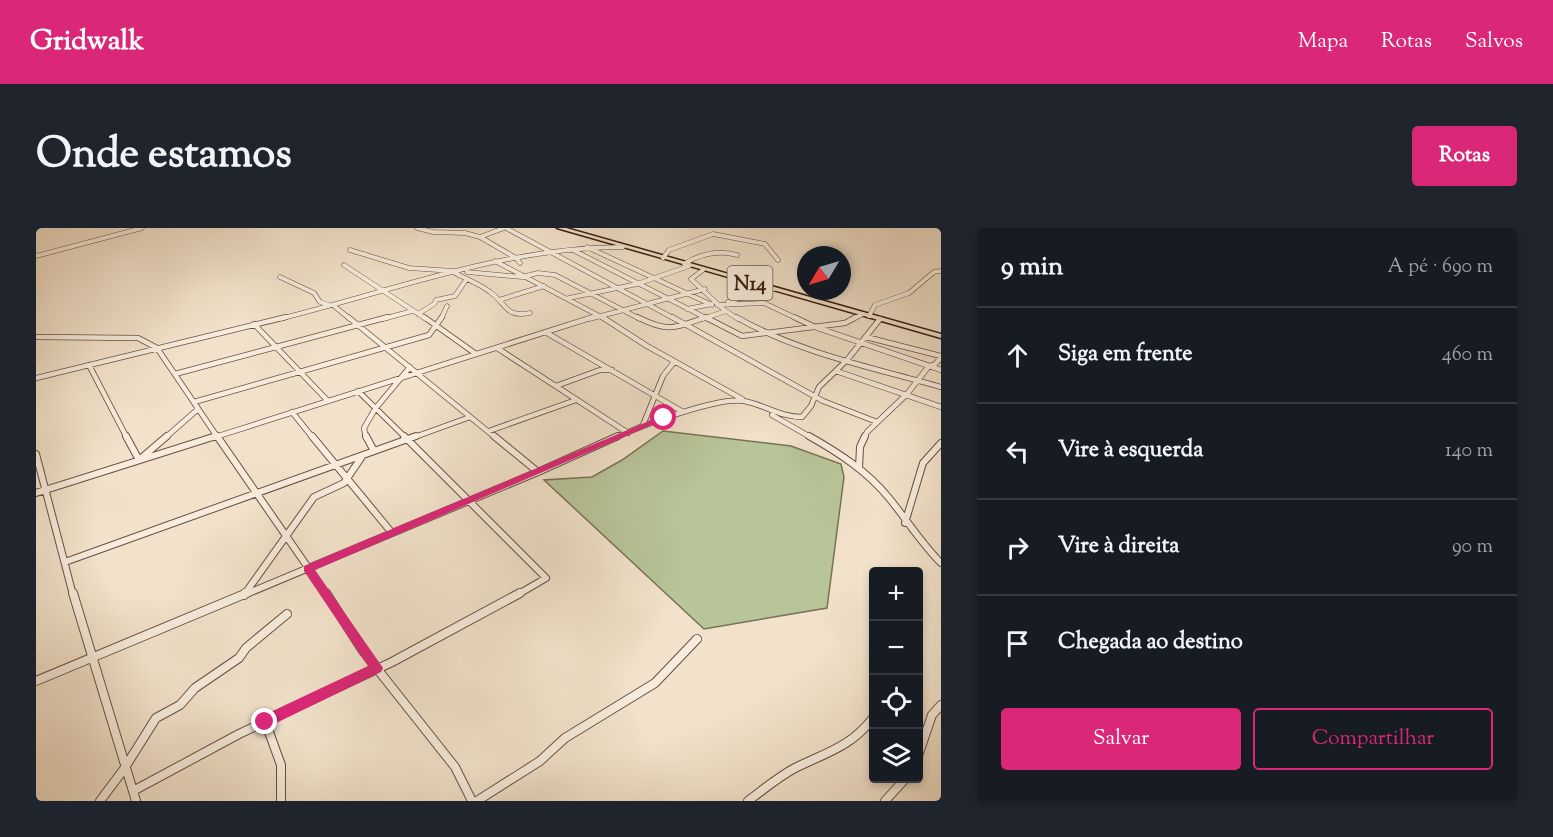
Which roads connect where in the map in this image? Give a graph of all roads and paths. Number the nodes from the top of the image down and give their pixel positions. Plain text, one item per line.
1 (142, 228) edge
2 (417, 228) edge
3 (505, 228) edge
4 (560, 228) edge
5 (480, 237) junction
6 (587, 247) junction
7 (612, 247) junction
8 (623, 247) junction
9 (544, 249) junction
10 (572, 249) junction
11 (351, 250) dead end
12 (593, 251) junction
13 (550, 252) junction
14 (581, 253) junction
15 (538, 254) junction
16 (737, 255) dead end
17 (36, 256) edge
18 (528, 256) junction
19 (516, 258) junction
20 (663, 258) junction
21 (778, 260) dead end
22 (495, 261) junction
23 (520, 263) junction
24 (344, 265) dead end
25 (687, 265) junction
26 (514, 270) junction
27 (703, 270) junction
28 (941, 271) edge
29 (456, 272) junction
30 (525, 276) junction
31 (280, 277) dead end
32 (655, 278) junction
33 (466, 280) junction
34 (637, 284) junction
35 (544, 286) junction
36 (616, 288) junction
37 (705, 289) junction
38 (774, 289) junction
39 (385, 290) junction
40 (592, 293) junction
41 (686, 293) junction
42 (569, 298) junction
43 (666, 298) junction
44 (499, 300) junction
45 (645, 304) junction
46 (715, 304) junction
47 (333, 306) junction
48 (447, 306) dead end
49 (622, 309) junction
50 (686, 309) junction
51 (412, 311) junction
52 (726, 311) junction
53 (530, 313) dead end
54 (418, 315) junction
55 (866, 315) junction
56 (600, 317) junction
57 (704, 318) junction
58 (880, 319) junction
59 (254, 324) junction
60 (684, 324) junction
61 (358, 325) junction
62 (436, 327) junction
63 (815, 327) junction
64 (547, 333) junction
65 (771, 334) junction
66 (941, 336) edge
67 (38, 337) dead end
68 (866, 337) junction
69 (861, 343) junction
70 (275, 346) junction
71 (385, 347) junction
72 (157, 348) junction
73 (497, 348) junction
74 (476, 354) junction
75 (941, 357) edge
76 (848, 360) junction
77 (674, 362) junction
78 (89, 365) junction
79 (929, 366) junction
80 (410, 367) junction
81 (613, 370) junction
82 (941, 370) edge
83 (836, 371) junction
84 (301, 372) junction
85 (418, 373) junction
86 (175, 374) junction
87 (36, 378) edge
88 (399, 380) junction
89 (919, 381) junction
90 (556, 386) junction
91 (941, 387) edge
92 (358, 392) junction
93 (907, 394) junction
94 (656, 395) junction
95 (814, 397) junction
96 (576, 400) junction
97 (328, 401) junction
98 (746, 401) junction
99 (194, 402) junction
100 (941, 407) edge
101 (759, 408) junction
102 (198, 409) junction
103 (375, 409) junction
104 (292, 412) junction
105 (683, 412) junction
106 (470, 417) junction
107 (877, 422) junction
108 (643, 425) junction
109 (489, 431) junction
110 (628, 433) junction
111 (216, 436) junction
112 (406, 439) junction
113 (941, 443) edge
114 (371, 452) junction
115 (36, 454) edge
116 (139, 460) junction
117 (335, 465) junction
118 (860, 469) junction
119 (538, 472) junction
120 (347, 479) junction
121 (40, 492) edge
122 (256, 493) junction
123 (469, 500) junction
124 (905, 523) junction
125 (392, 532) junction
126 (286, 537) junction
127 (64, 562) junction
128 (941, 563) edge
129 (308, 568) junction
130 (243, 596) junction
131 (287, 614) dead end
132 (697, 639) dead end
133 (91, 658) junction
134 (376, 668) junction
135 (36, 681) edge
136 (941, 705) edge
137 (265, 722) junction
138 (869, 723) edge
139 (923, 732) edge
140 (124, 769) junction
141 (901, 783) edge
142 (133, 790) junction
143 (100, 801) edge
144 (136, 801) edge
145 (281, 801) edge
146 (472, 801) edge
147 (477, 801) edge
148 (748, 801) edge
149 (885, 801) edge

1 - 17 street
2 - 5 street
3 - 5 street
3 - 9 street
4 - 8 main road, N14
5 - 19 street
6 - 7 street
6 - 10 street
6 - 12 street
7 - 8 street
7 - 12 street
8 - 20 main road, N14
9 - 13 street
9 - 15 street
10 - 13 street
10 - 14 street
11 - 29 street
12 - 14 street
12 - 32 street
13 - 15 street
13 - 36 street
14 - 34 street
15 - 18 street
16 - 25 street
18 - 19 street
18 - 23 street
19 - 22 street
19 - 23 street
20 - 21 street
20 - 25 main road, N14
22 - 26 street
22 - 29 street
23 - 26 street
24 - 39 street
25 - 27 main road, N14
25 - 32 street
26 - 30 street
27 - 37 street
27 - 38 main road, N14
28 - 55 street
29 - 30 street
29 - 33 street
29 - 39 street
30 - 35 street
30 - 40 street
31 - 47 street
32 - 34 street
32 - 41 street
33 - 44 street
33 - 54 street
34 - 36 street
34 - 43 street
35 - 42 street
35 - 44 street
36 - 40 street
36 - 45 street
37 - 41 street
37 - 46 street
38 - 46 street
38 - 55 main road, N14
39 - 47 street
39 - 51 street
40 - 42 street
40 - 49 street
41 - 43 street
41 - 46 street
42 - 56 street
43 - 45 street
43 - 50 street
44 - 53 street
45 - 49 street
45 - 60 street
46 - 50 street
46 - 52 street
46 - 63 street
47 - 59 street
47 - 61 street
48 - 62 street
49 - 56 street
49 - 60 street
50 - 57 street
51 - 54 street
51 - 61 street
52 - 57 street
52 - 65 street
54 - 62 street
55 - 58 main road, N14
55 - 63 street
56 - 64 street
56 - 77 street
57 - 60 street
57 - 65 street
58 - 66 main road, N14
58 - 68 street
59 - 70 street
59 - 72 street
60 - 95 street
61 - 70 street
61 - 71 street
62 - 71 street
62 - 74 street
63 - 65 street
63 - 69 street
64 - 73 street
64 - 81 street
65 - 76 street
67 - 72 street
68 - 69 street
68 - 75 street
69 - 76 street
69 - 79 street
70 - 84 street
70 - 86 street
71 - 80 street
71 - 84 street
72 - 78 street
72 - 86 street
73 - 74 street
73 - 90 street
74 - 85 street
75 - 79 street
76 - 83 street
76 - 89 street
77 - 94 street
77 - 98 street
78 - 87 street
78 - 116 street
79 - 82 street
79 - 89 street
80 - 85 street
80 - 88 street
81 - 90 street
81 - 94 street
83 - 93 street
83 - 95 street
84 - 97 street
84 - 99 street
85 - 88 street
85 - 106 street
86 - 99 street
88 - 92 street
88 - 103 street
89 - 91 street
89 - 93 street
90 - 96 street
92 - 97 street
92 - 103 street
93 - 100 street
93 - 107 street
94 - 105 street
94 - 108 street
95 - 101 street
95 - 107 street
96 - 109 street
96 - 110 street
97 - 104 street
98 - 101 street
98 - 105 street
99 - 102 street
101 - 118 street
102 - 111 street
102 - 116 street
103 - 112 street
103 - 114 street
104 - 111 street
104 - 117 street
105 - 108 street
106 - 109 street
106 - 112 street
107 - 118 street
108 - 110 street
109 - 119 street
110 - 119 street
111 - 116 street
111 - 122 street
112 - 114 street
112 - 123 street
113 - 124 street
114 - 117 street
114 - 120 street
115 - 121 street
116 - 121 street
117 - 120 street
117 - 122 street
118 - 124 street
119 - 123 street
120 - 125 street
120 - 126 street
121 - 127 street
122 - 126 street
122 - 127 street
123 - 125 street
123 - 134 street
124 - 128 street
125 - 129 street
126 - 129 street
126 - 130 street
127 - 133 street
129 - 130 street
129 - 134 street
130 - 133 street
131 - 140 street
132 - 147 street
133 - 135 street
133 - 140 street
134 - 137 street
134 - 146 street
136 - 139 street
137 - 142 street
137 - 145 street
138 - 148 street
140 - 142 street
140 - 143 street
141 - 149 street
142 - 144 street

